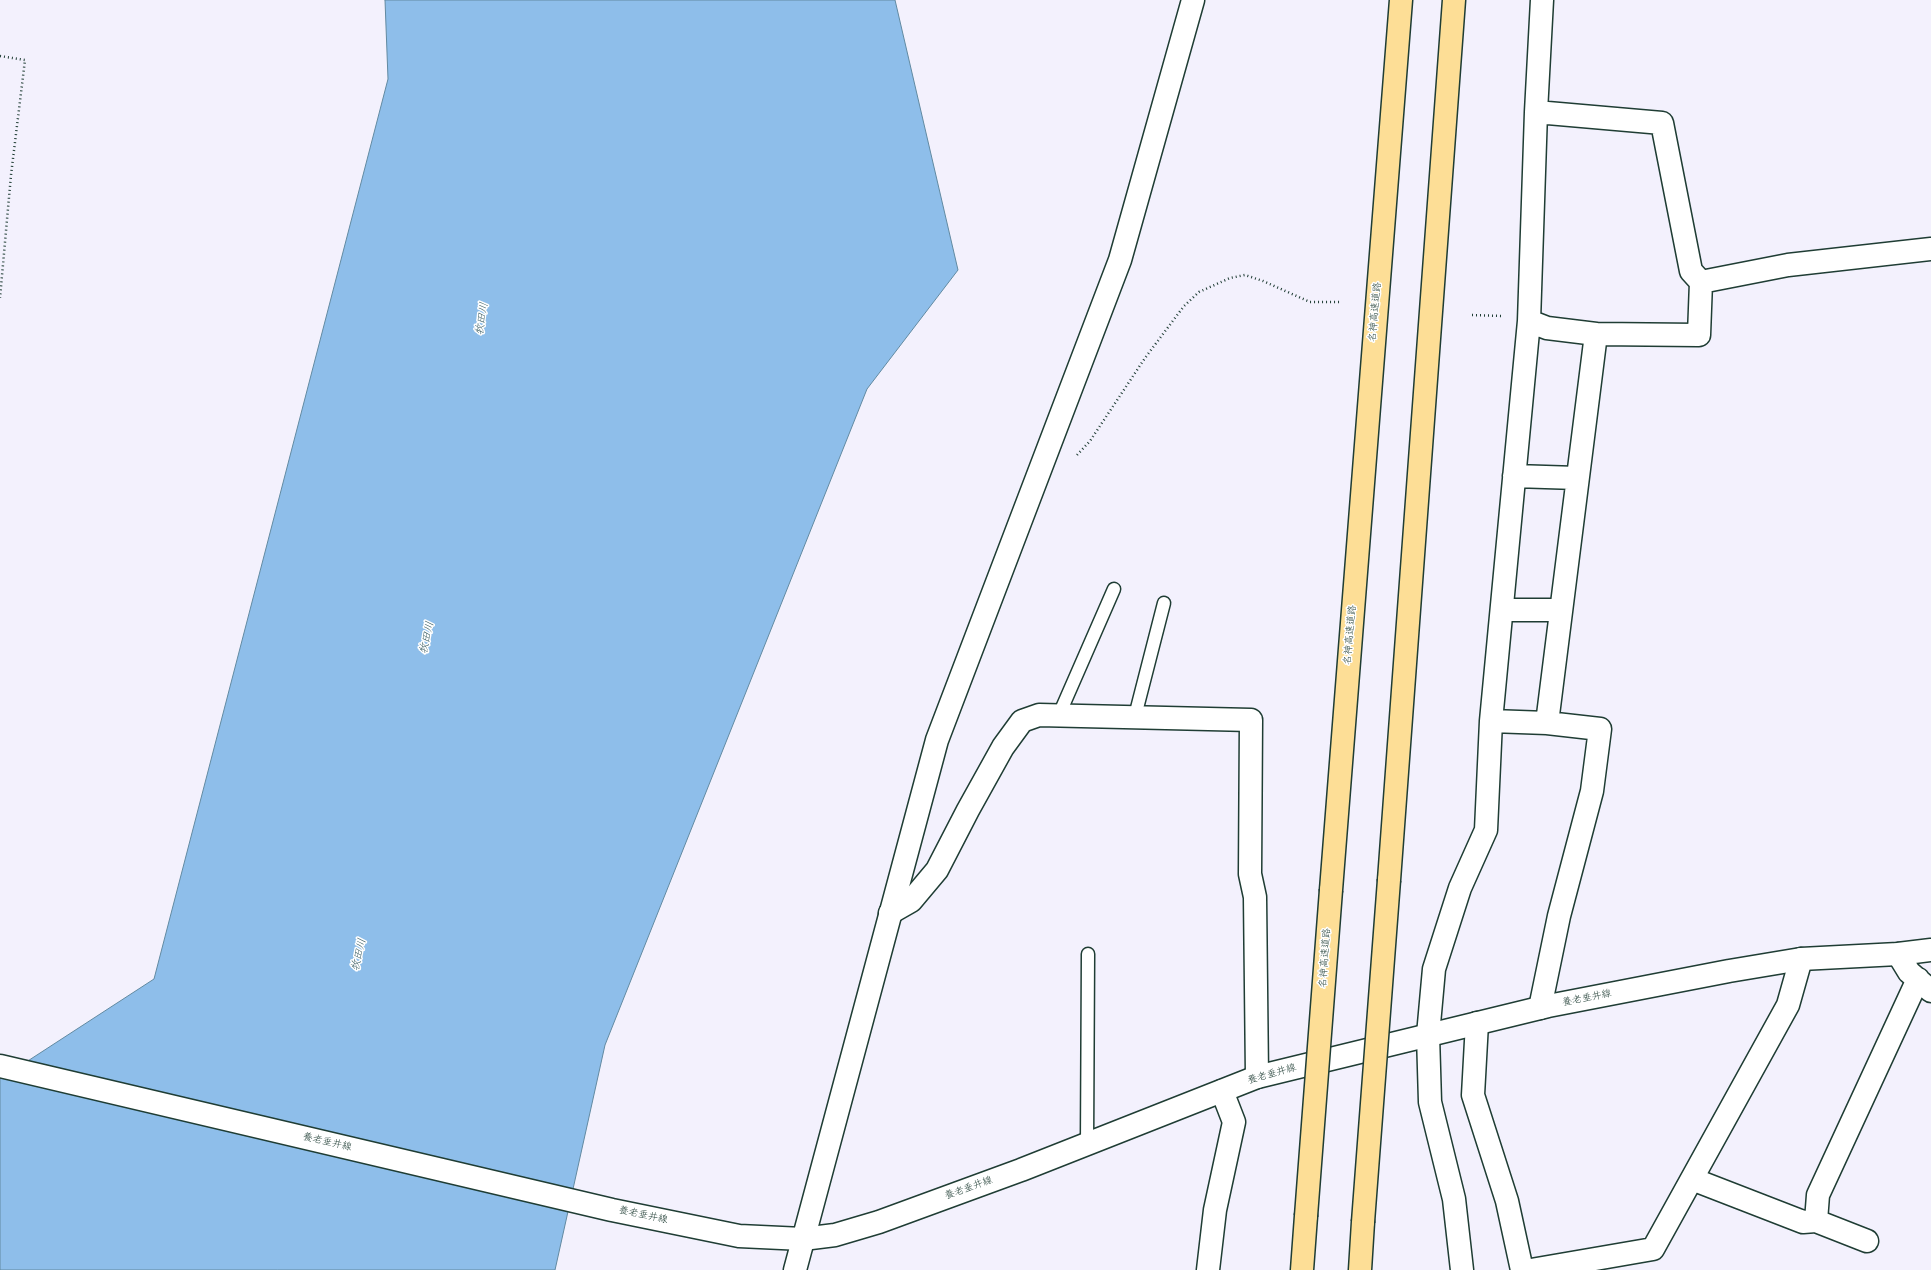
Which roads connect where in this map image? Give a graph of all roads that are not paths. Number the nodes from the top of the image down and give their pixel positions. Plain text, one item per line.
1 (1193, 0) edge
2 (1401, 0) edge
3 (1454, 0) edge
4 (1542, 0) edge
5 (1536, 112) junction
6 (1931, 249) edge
7 (1701, 282) junction
8 (1529, 321) junction
9 (1596, 334) junction
10 (1514, 476) junction
11 (1577, 478) junction
12 (1114, 589) dead end
13 (1164, 603) dead end
14 (1502, 610) junction
15 (1560, 610) junction
16 (1062, 715) junction
17 (1135, 716) junction
18 (1491, 722) junction
19 (1547, 723) junction
20 (890, 913) junction
21 (1931, 950) edge
22 (1088, 954) dead end
23 (1898, 954) junction
24 (1801, 959) junction
25 (1924, 985) edge
26 (1540, 1008) junction
27 (1476, 1023) junction
28 (1428, 1035) junction
29 (0, 1066) edge
30 (1256, 1077) junction
31 (1222, 1090) junction
32 (1087, 1144) junction
33 (1692, 1179) junction
34 (1816, 1221) junction
35 (803, 1239) junction
36 (1867, 1241) dead end
37 (795, 1270) edge
38 (1208, 1270) edge
39 (1302, 1270) edge
40 (1360, 1270) edge
41 (1462, 1270) edge
42 (1522, 1270) edge
43 (1531, 1270) edge

1 - 20 street
2 - 39 highway, 名神高速道路, bridge
3 - 40 highway, bridge
4 - 5 street
5 - 7 street
5 - 8 street
6 - 7 street
7 - 9 street
8 - 9 street
8 - 10 street
9 - 11 street
10 - 11 street
10 - 14 street
11 - 15 street
12 - 16 lane
13 - 17 lane
14 - 15 street
14 - 18 street
15 - 19 street
16 - 17 street
16 - 20 street
17 - 30 street
18 - 19 street
18 - 28 street
19 - 26 street
20 - 35 street
21 - 23 street, 養老垂井線
22 - 32 lane
23 - 24 street, 養老垂井線
23 - 25 street
24 - 26 street, 養老垂井線
24 - 33 street
25 - 34 street
26 - 27 street, 養老垂井線
27 - 28 street, 養老垂井線
27 - 42 street
28 - 30 street, 養老垂井線
28 - 41 street
29 - 35 street, 養老垂井線
30 - 31 street, 養老垂井線
31 - 32 street, 養老垂井線
31 - 38 street
32 - 35 street, 養老垂井線
33 - 34 street
33 - 43 street
34 - 36 street
35 - 37 street

